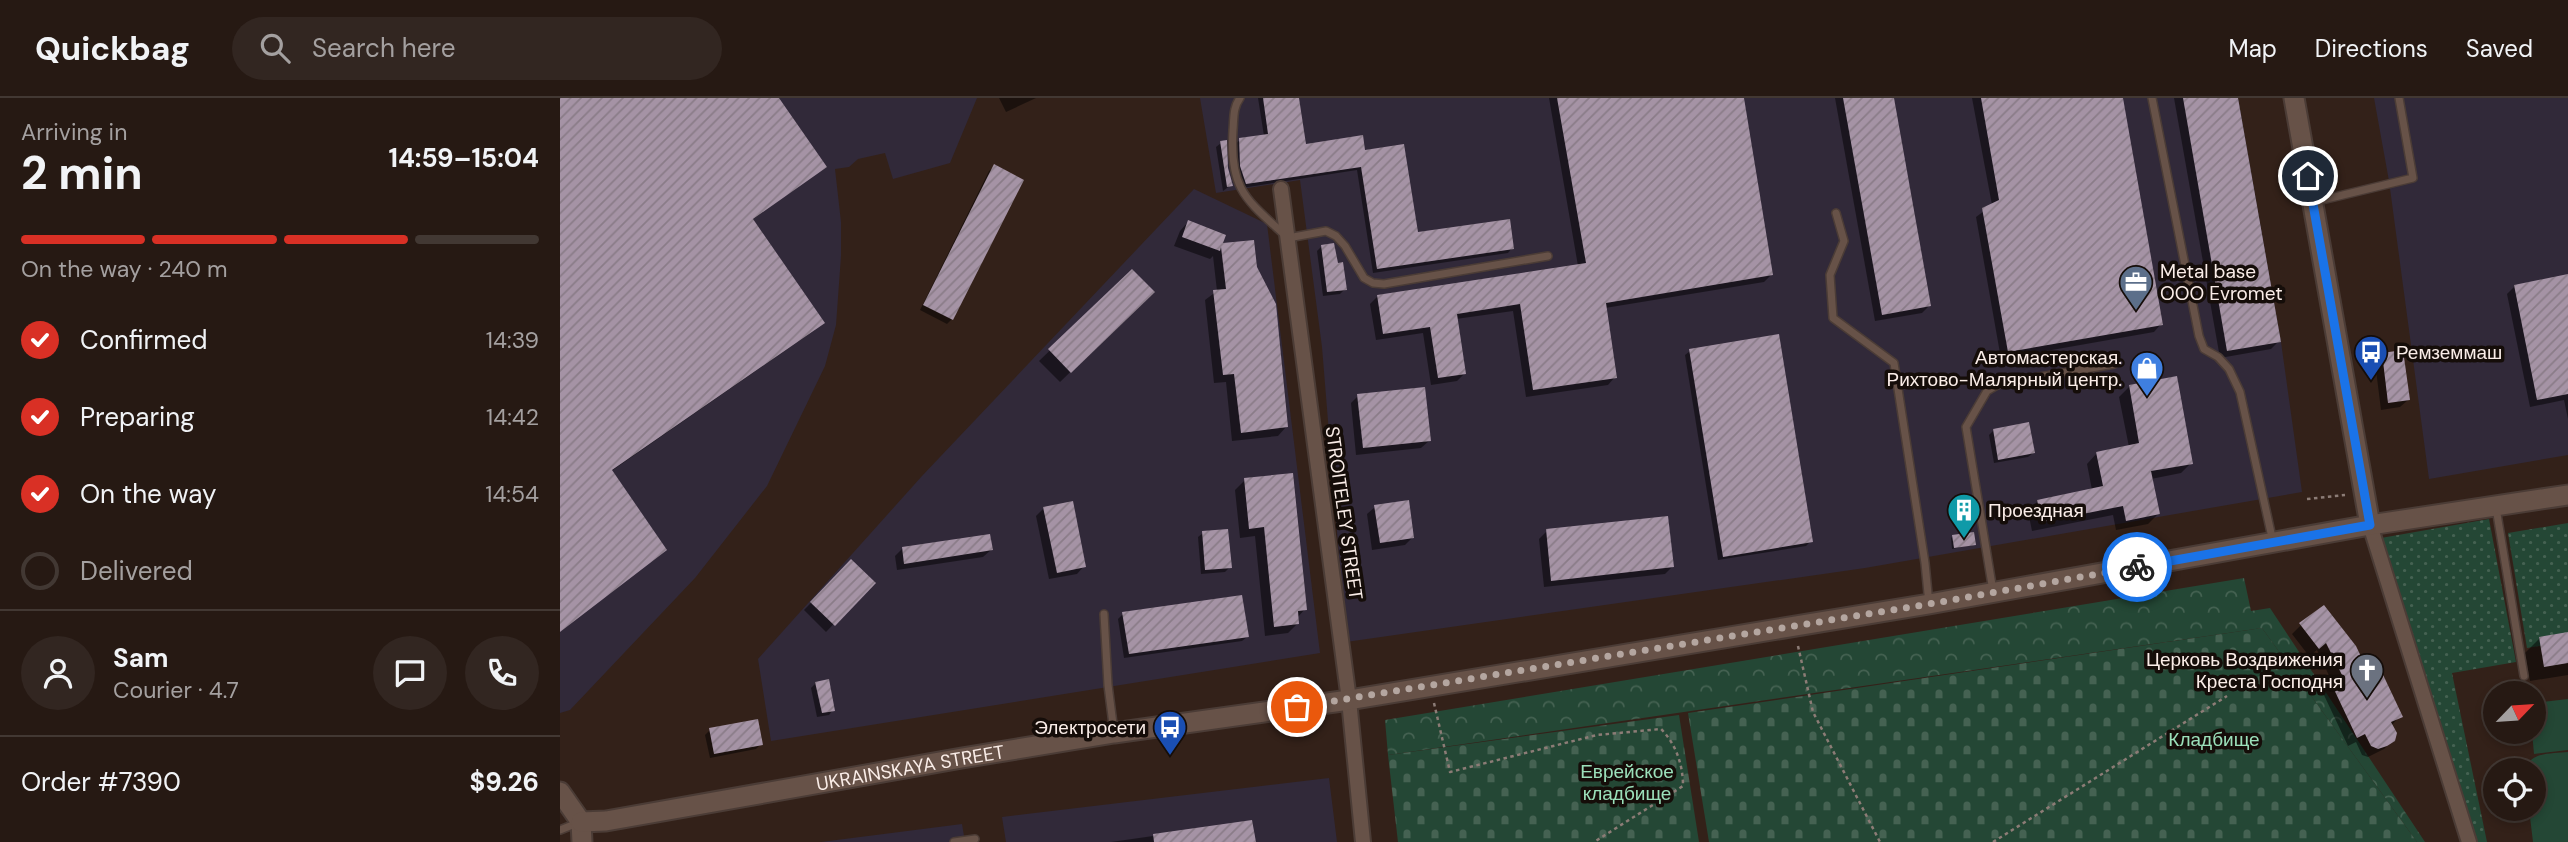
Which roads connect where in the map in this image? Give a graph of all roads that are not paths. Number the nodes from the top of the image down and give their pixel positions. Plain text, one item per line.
1 (1240, 98) edge
2 (2152, 98) edge
3 (2294, 98) edge
4 (2399, 98) edge
5 (1281, 189) dead end
6 (2313, 202) junction
7 (1836, 213) dead end
8 (1288, 238) junction
9 (1548, 256) dead end
10 (2114, 364) dead end
11 (2568, 495) edge
12 (2496, 508) junction
13 (2370, 525) junction
14 (2273, 542) junction
15 (1993, 593) junction
16 (1929, 604) junction
17 (1104, 614) dead end
18 (2524, 676) dead end
19 (1349, 700) junction
20 (1114, 733) junction
21 (560, 792) edge
22 (581, 822) junction
23 (560, 830) edge
24 (975, 839) dead end
25 (582, 842) edge
26 (954, 842) edge
27 (1363, 842) edge
28 (2469, 842) edge

1 - 8 lane
2 - 14 lane
3 - 6 street
4 - 6 lane
5 - 8 street, STROITELEY STREET
6 - 13 street
7 - 16 lane
8 - 9 lane
8 - 19 street, STROITELEY STREET
10 - 15 lane
11 - 12 street, UKRAINSKAYA STREET
12 - 13 street, UKRAINSKAYA STREET
12 - 18 lane
13 - 14 street, UKRAINSKAYA STREET
13 - 28 street
14 - 15 street, UKRAINSKAYA STREET
15 - 16 street, UKRAINSKAYA STREET
16 - 19 street, UKRAINSKAYA STREET
17 - 20 lane
19 - 20 street, UKRAINSKAYA STREET
19 - 27 street, STROITELEY STREET
20 - 22 street, UKRAINSKAYA STREET
21 - 22 street
22 - 23 lane
22 - 25 street
24 - 26 lane

